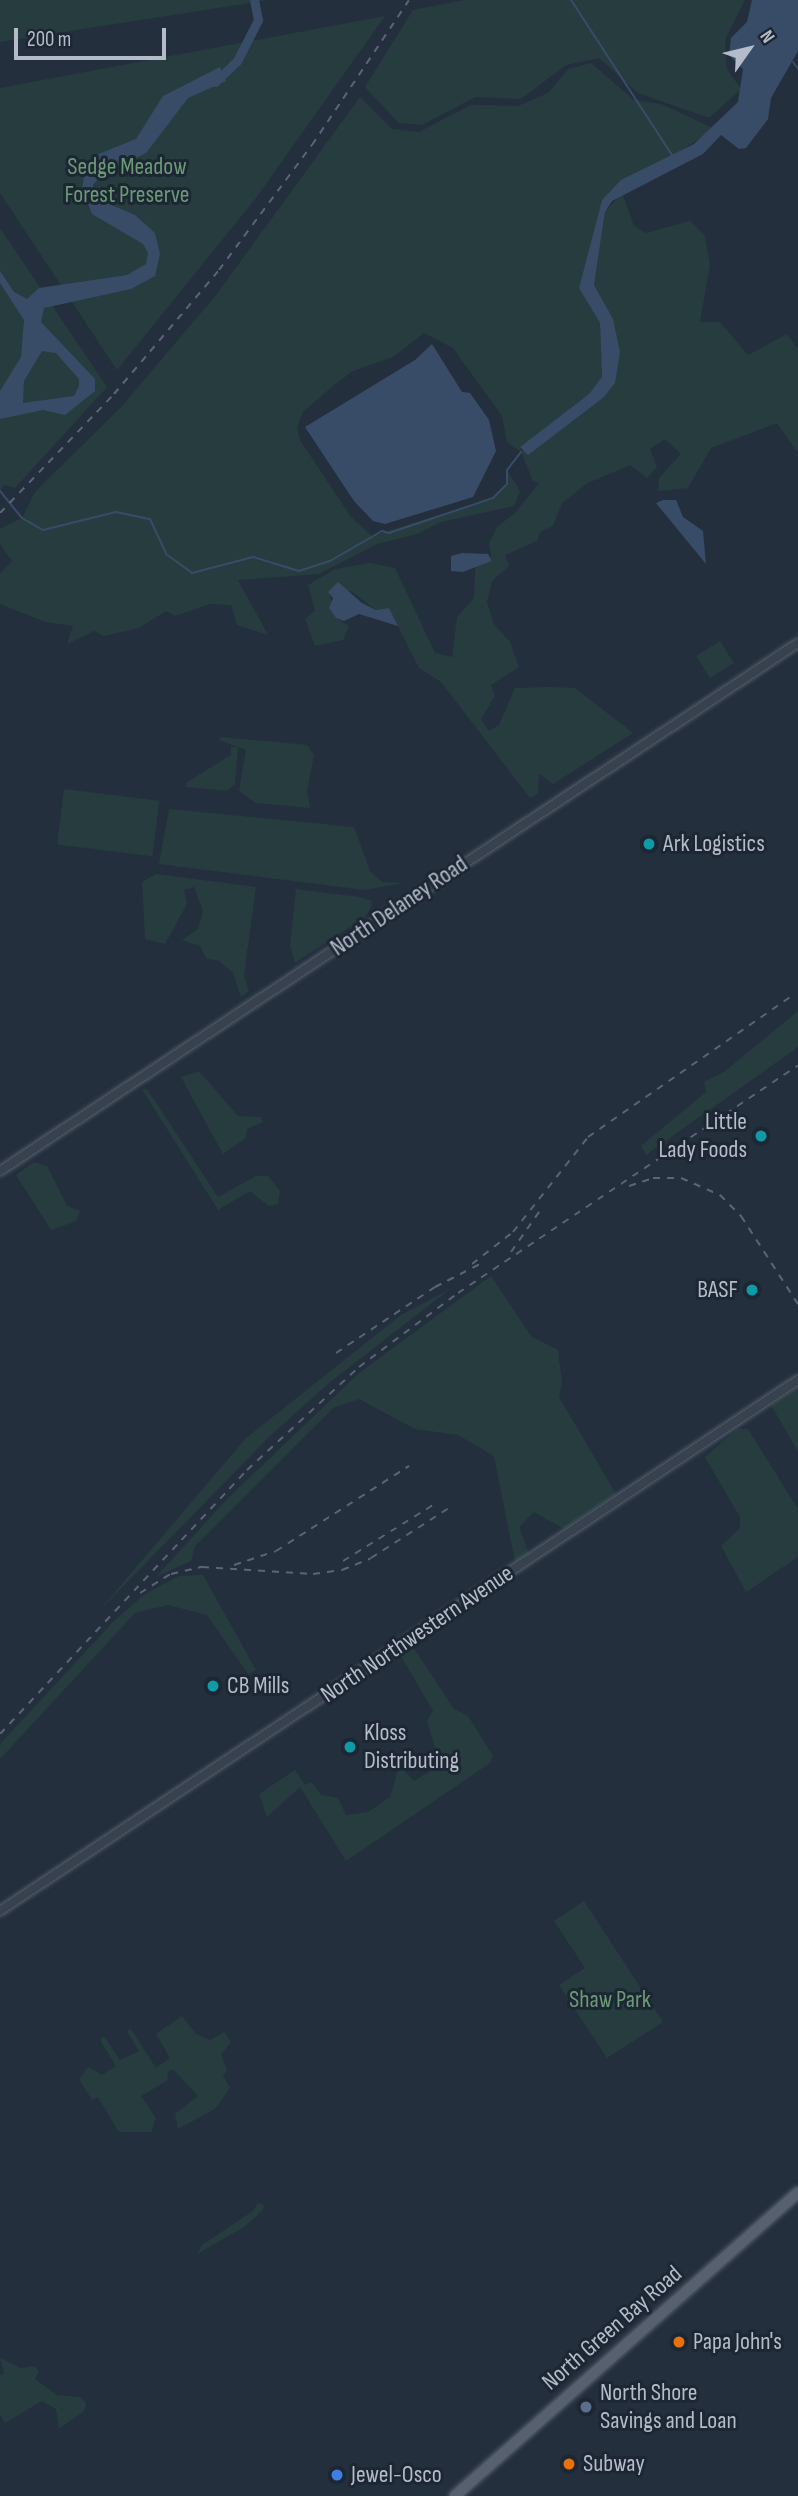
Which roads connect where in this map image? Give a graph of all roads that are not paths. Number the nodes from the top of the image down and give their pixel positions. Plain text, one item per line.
1 (798, 643) edge
2 (0, 1171) edge
3 (798, 1380) edge
4 (0, 1911) edge
5 (798, 2193) edge
6 (455, 2496) edge

1 - 2 street, North Delaney Road
3 - 4 street, North Northwestern Avenue
5 - 6 main road, North Green Bay Road

